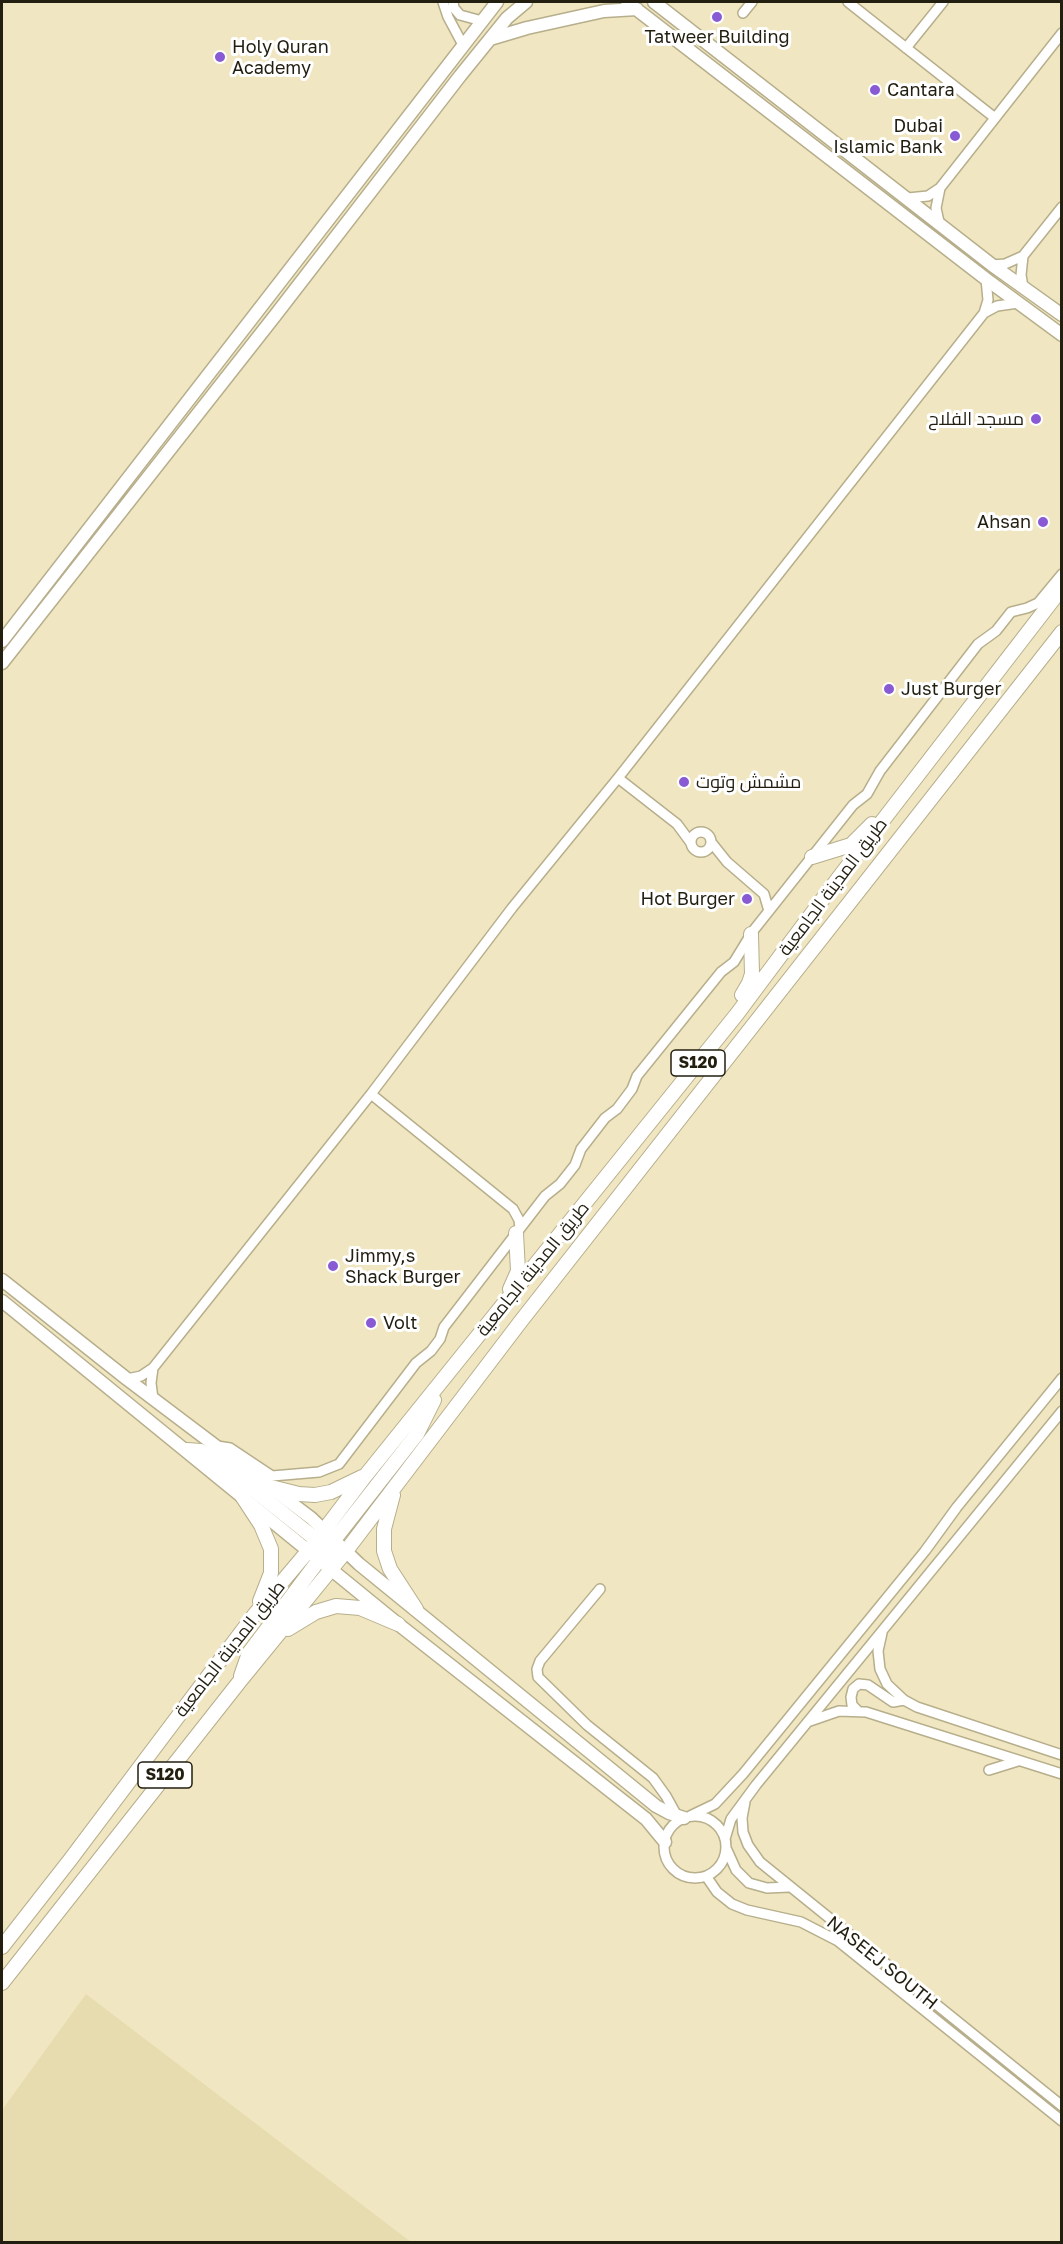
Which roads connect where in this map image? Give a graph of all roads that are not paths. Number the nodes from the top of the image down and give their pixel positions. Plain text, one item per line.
1 (443, 2) edge
2 (453, 2) edge
3 (525, 2) edge
4 (627, 2) edge
5 (654, 2) edge
6 (752, 2) edge
7 (848, 2) edge
8 (943, 2) edge
9 (493, 5) edge
10 (638, 9) junction
11 (743, 12) dead end
12 (482, 21) junction
13 (1062, 33) edge
14 (489, 40) junction
15 (463, 45) junction
16 (906, 48) junction
17 (994, 118) junction
18 (940, 188) junction
19 (908, 198) junction
20 (1062, 207) edge
21 (939, 222) junction
22 (1023, 256) junction
23 (992, 265) junction
24 (987, 279) junction
25 (1023, 287) junction
26 (1018, 303) junction
27 (984, 313) junction
28 (1062, 315) edge
29 (1062, 335) edge
30 (1062, 574) edge
31 (1062, 588) edge
32 (1062, 632) edge
33 (2, 641) edge
34 (2, 663) edge
35 (618, 778) junction
36 (886, 819) junction
37 (677, 824) junction
38 (700, 832) junction
39 (711, 842) junction
40 (692, 843) junction
41 (705, 851) junction
42 (812, 857) junction
43 (728, 862) junction
44 (758, 888) junction
45 (784, 891) junction
46 (769, 911) junction
47 (751, 934) junction
48 (737, 1014) junction
49 (371, 1094) junction
50 (508, 1206) junction
51 (535, 1209) junction
52 (518, 1231) junction
53 (2, 1280) edge
54 (2, 1301) edge
55 (503, 1306) junction
56 (153, 1368) junction
57 (1062, 1378) edge
58 (127, 1379) junction
59 (437, 1390) junction
60 (153, 1398) junction
61 (1062, 1411) edge
62 (217, 1446) junction
63 (187, 1450) junction
64 (366, 1474) junction
65 (396, 1485) junction
66 (271, 1487) junction
67 (242, 1496) junction
68 (326, 1546) junction
69 (925, 1551) junction
70 (939, 1562) junction
71 (332, 1569) junction
72 (600, 1589) dead end
73 (416, 1609) junction
74 (255, 1614) junction
75 (398, 1624) junction
76 (883, 1630) junction
77 (281, 1633) junction
78 (240, 1680) junction
79 (904, 1700) junction
80 (858, 1711) junction
81 (805, 1724) junction
82 (1062, 1755) edge
83 (1019, 1760) junction
84 (989, 1770) dead end
85 (1062, 1774) edge
86 (747, 1797) junction
87 (684, 1816) junction
88 (725, 1839) junction
89 (664, 1842) junction
90 (726, 1849) junction
91 (706, 1876) junction
92 (789, 1887) junction
93 (2, 1947) edge
94 (2, 1983) edge
95 (1062, 2106) edge
96 (1062, 2121) edge

1 - 15 street
2 - 12 street
3 - 14 main road
4 - 10 main road
5 - 19 main road
6 - 11 street
7 - 16 street
8 - 16 street
9 - 12 main road
10 - 14 main road
10 - 24 main road
12 - 15 main road
13 - 17 street
14 - 34 main road
15 - 33 main road
16 - 17 street
17 - 18 street
18 - 19 street
18 - 21 street
19 - 21 main road
20 - 22 street
21 - 23 main road
22 - 23 street
22 - 25 street
23 - 25 main road
24 - 26 main road
24 - 27 street
25 - 28 main road
26 - 27 street
26 - 29 main road
27 - 35 street
30 - 42 street
31 - 36 main road, طريق المدينة الجامعية / S120
32 - 65 main road, طريق المدينة الجامعية / S120
35 - 37 street
35 - 49 street
36 - 42 main road
36 - 48 main road, طريق المدينة الجامعية / S120
37 - 38 street
37 - 40 street
38 - 39 street
38 - 40 street
39 - 41 street
39 - 43 street
40 - 41 street
41 - 43 street
42 - 45 street
43 - 44 street
44 - 45 street
44 - 46 street
45 - 46 street
46 - 47 street
47 - 48 main road
47 - 51 street
48 - 55 main road, طريق المدينة الجامعية / S120
49 - 50 street
49 - 56 street
50 - 51 street
50 - 52 street
51 - 52 street
52 - 55 main road
52 - 62 street
53 - 58 main road
54 - 63 main road
55 - 59 main road, طريق المدينة الجامعية / S120
56 - 58 street
56 - 60 street
57 - 69 street
58 - 60 main road
59 - 64 main road, طريق المدينة الجامعية / S120
59 - 68 main road
60 - 62 main road
61 - 70 street
62 - 66 main road
63 - 67 main road
63 - 68 main road
64 - 66 main road
64 - 68 main road, طريق المدينة الجامعية / S120
65 - 68 main road, طريق المدينة الجامعية / S120
65 - 73 main road
66 - 68 main road
67 - 68 main road
67 - 74 main road
68 - 71 main road, طريق المدينة الجامعية / S120
68 - 71 main road
68 - 73 main road
68 - 74 main road, طريق المدينة الجامعية / S120
68 - 78 main road
69 - 70 street
69 - 87 street
70 - 76 street
71 - 75 main road
71 - 77 main road, طريق المدينة الجامعية / S120
72 - 87 street
73 - 87 main road
74 - 93 main road, طريق المدينة الجامعية / S120
75 - 77 main road
75 - 89 main road
76 - 79 street
76 - 81 street
77 - 78 main road, طريق المدينة الجامعية / S120
78 - 94 main road, طريق المدينة الجامعية / S120
79 - 80 street
79 - 82 street
80 - 81 street
80 - 83 street
81 - 86 street
83 - 84 street
83 - 85 street
86 - 88 street
86 - 92 street, NASEEJ SOUTH
87 - 88 street
87 - 89 street
88 - 90 street
89 - 91 street
90 - 91 street
90 - 92 street
91 - 96 street
92 - 95 street, NASEEJ SOUTH

